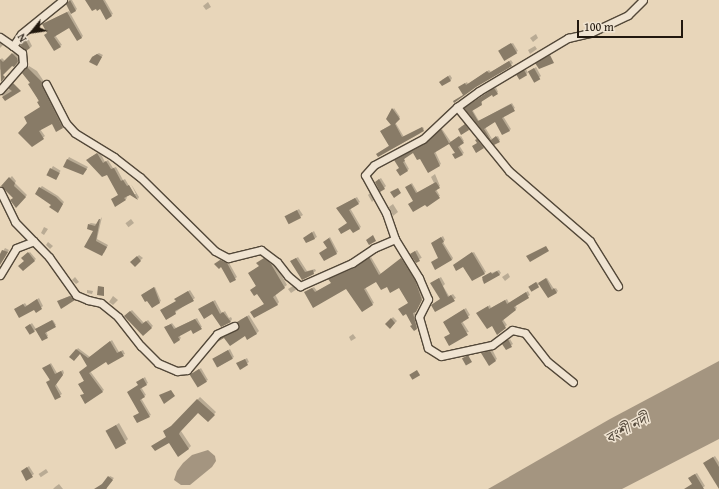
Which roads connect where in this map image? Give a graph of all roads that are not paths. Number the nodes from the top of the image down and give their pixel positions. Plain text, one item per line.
1 (63, 0) edge
2 (644, 0) edge
3 (0, 37) edge
4 (13, 46) junction
5 (46, 84) dead end
6 (0, 90) edge
7 (457, 107) junction
8 (0, 191) edge
9 (395, 239) junction
10 (34, 242) junction
11 (0, 275) edge
12 (618, 286) dead end
13 (234, 326) dead end
14 (573, 382) dead end

1 - 4 street
2 - 7 street
3 - 4 street
4 - 6 street
5 - 9 street
7 - 9 street
7 - 12 street
8 - 10 street
9 - 14 street
10 - 11 street
10 - 13 street

